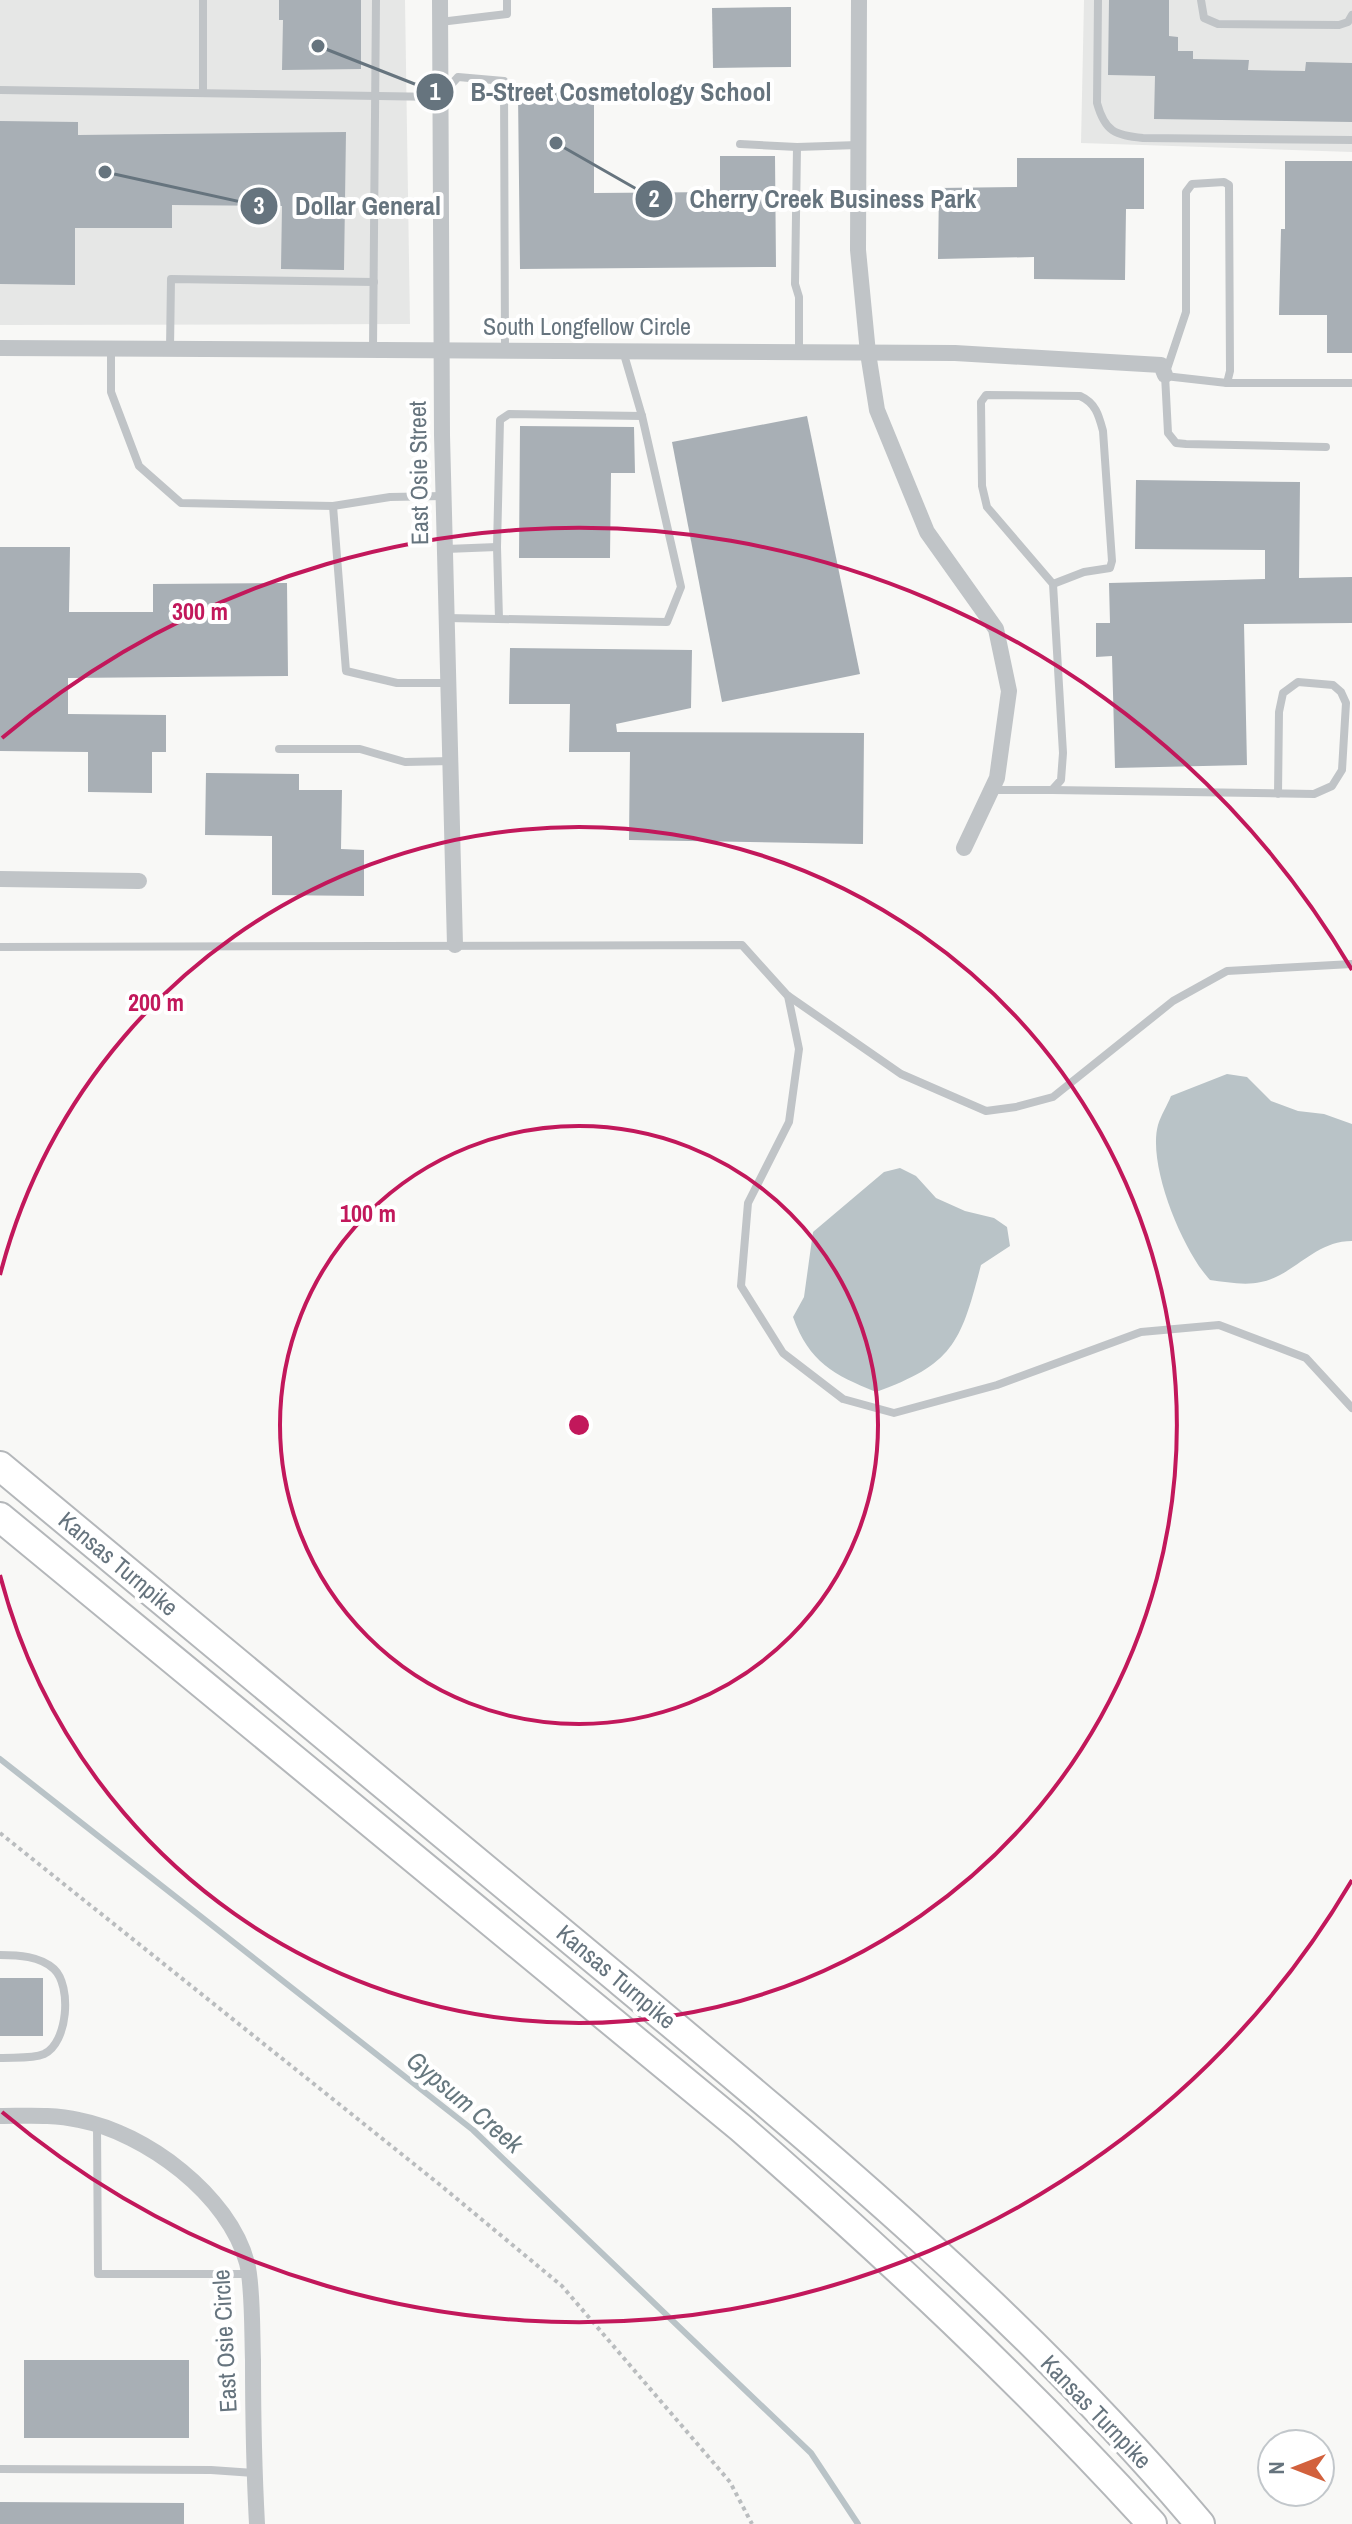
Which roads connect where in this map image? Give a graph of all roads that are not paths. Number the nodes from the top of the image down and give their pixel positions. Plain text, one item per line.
1 (203, 0) edge
2 (376, 0) edge
3 (440, 0) edge
4 (507, 0) edge
5 (859, 0) edge
6 (1098, 0) edge
7 (1201, 0) edge
8 (1352, 15) edge
9 (440, 22) junction
10 (0, 90) edge
11 (203, 93) junction
12 (376, 96) junction
13 (440, 97) junction
14 (1352, 140) edge
15 (740, 144) dead end
16 (858, 145) junction
17 (797, 147) junction
18 (374, 282) junction
19 (0, 348) edge
20 (111, 349) junction
21 (170, 349) junction
22 (373, 349) junction
23 (441, 349) junction
24 (505, 350) junction
25 (623, 351) junction
26 (799, 352) junction
27 (868, 353) junction
28 (1165, 375) junction
29 (1227, 383) junction
30 (1352, 383) edge
31 (642, 416) junction
32 (1326, 447) dead end
33 (443, 496) junction
34 (333, 506) junction
35 (497, 547) junction
36 (445, 549) junction
37 (1053, 584) junction
38 (447, 618) junction
39 (499, 619) junction
40 (449, 683) junction
41 (279, 749) dead end
42 (451, 761) junction
43 (991, 790) junction
44 (1052, 790) junction
45 (1278, 794) junction
46 (964, 848) dead end
47 (0, 879) edge
48 (139, 881) dead end
49 (455, 945) junction
50 (0, 947) edge
51 (1352, 964) edge
52 (787, 995) junction
53 (1352, 1408) edge
54 (0, 1466) edge
55 (0, 1517) edge
56 (0, 1955) edge
57 (0, 2058) edge
58 (0, 2116) edge
59 (97, 2126) junction
60 (248, 2274) junction
61 (0, 2469) edge
62 (254, 2473) junction
63 (257, 2524) edge
64 (1152, 2524) edge
65 (1200, 2524) edge

1 - 11 lane
2 - 12 lane
3 - 9 street, East Osie Street
4 - 9 lane
5 - 16 street
6 - 14 lane
7 - 8 lane
9 - 13 street, East Osie Street
10 - 11 lane
11 - 12 lane
12 - 13 lane
12 - 18 lane
13 - 23 street, East Osie Street
13 - 24 lane
15 - 17 lane
16 - 17 lane
16 - 27 street
17 - 26 lane
18 - 21 lane
18 - 22 lane
19 - 20 street, South Longfellow Circle
20 - 21 street, South Longfellow Circle
20 - 34 lane
21 - 22 street, South Longfellow Circle
22 - 23 street, South Longfellow Circle
23 - 24 street, South Longfellow Circle
23 - 33 street, East Osie Street
24 - 25 street, South Longfellow Circle
25 - 26 street, South Longfellow Circle
25 - 31 lane
26 - 27 street, South Longfellow Circle
27 - 28 street, South Longfellow Circle
27 - 43 street
28 - 29 lane
28 - 29 lane
28 - 32 lane
29 - 30 lane
31 - 35 lane
31 - 39 lane
33 - 34 lane
33 - 36 street, East Osie Street
34 - 40 lane
35 - 36 lane
35 - 39 lane
36 - 38 street, East Osie Street
37 - 37 lane
37 - 44 lane
38 - 39 lane
38 - 40 street, East Osie Street
40 - 42 street, East Osie Street
41 - 42 lane
42 - 49 street, East Osie Street
43 - 44 lane
43 - 46 street
44 - 45 lane
45 - 45 lane
47 - 48 street
49 - 50 lane
49 - 52 lane
51 - 52 lane
52 - 53 lane
54 - 65 highway, Kansas Turnpike
55 - 64 highway, Kansas Turnpike
56 - 57 lane
58 - 59 street, East Osie Circle
59 - 60 street, East Osie Circle
59 - 60 lane
60 - 62 street, East Osie Circle
61 - 62 lane
62 - 63 street, East Osie Circle

